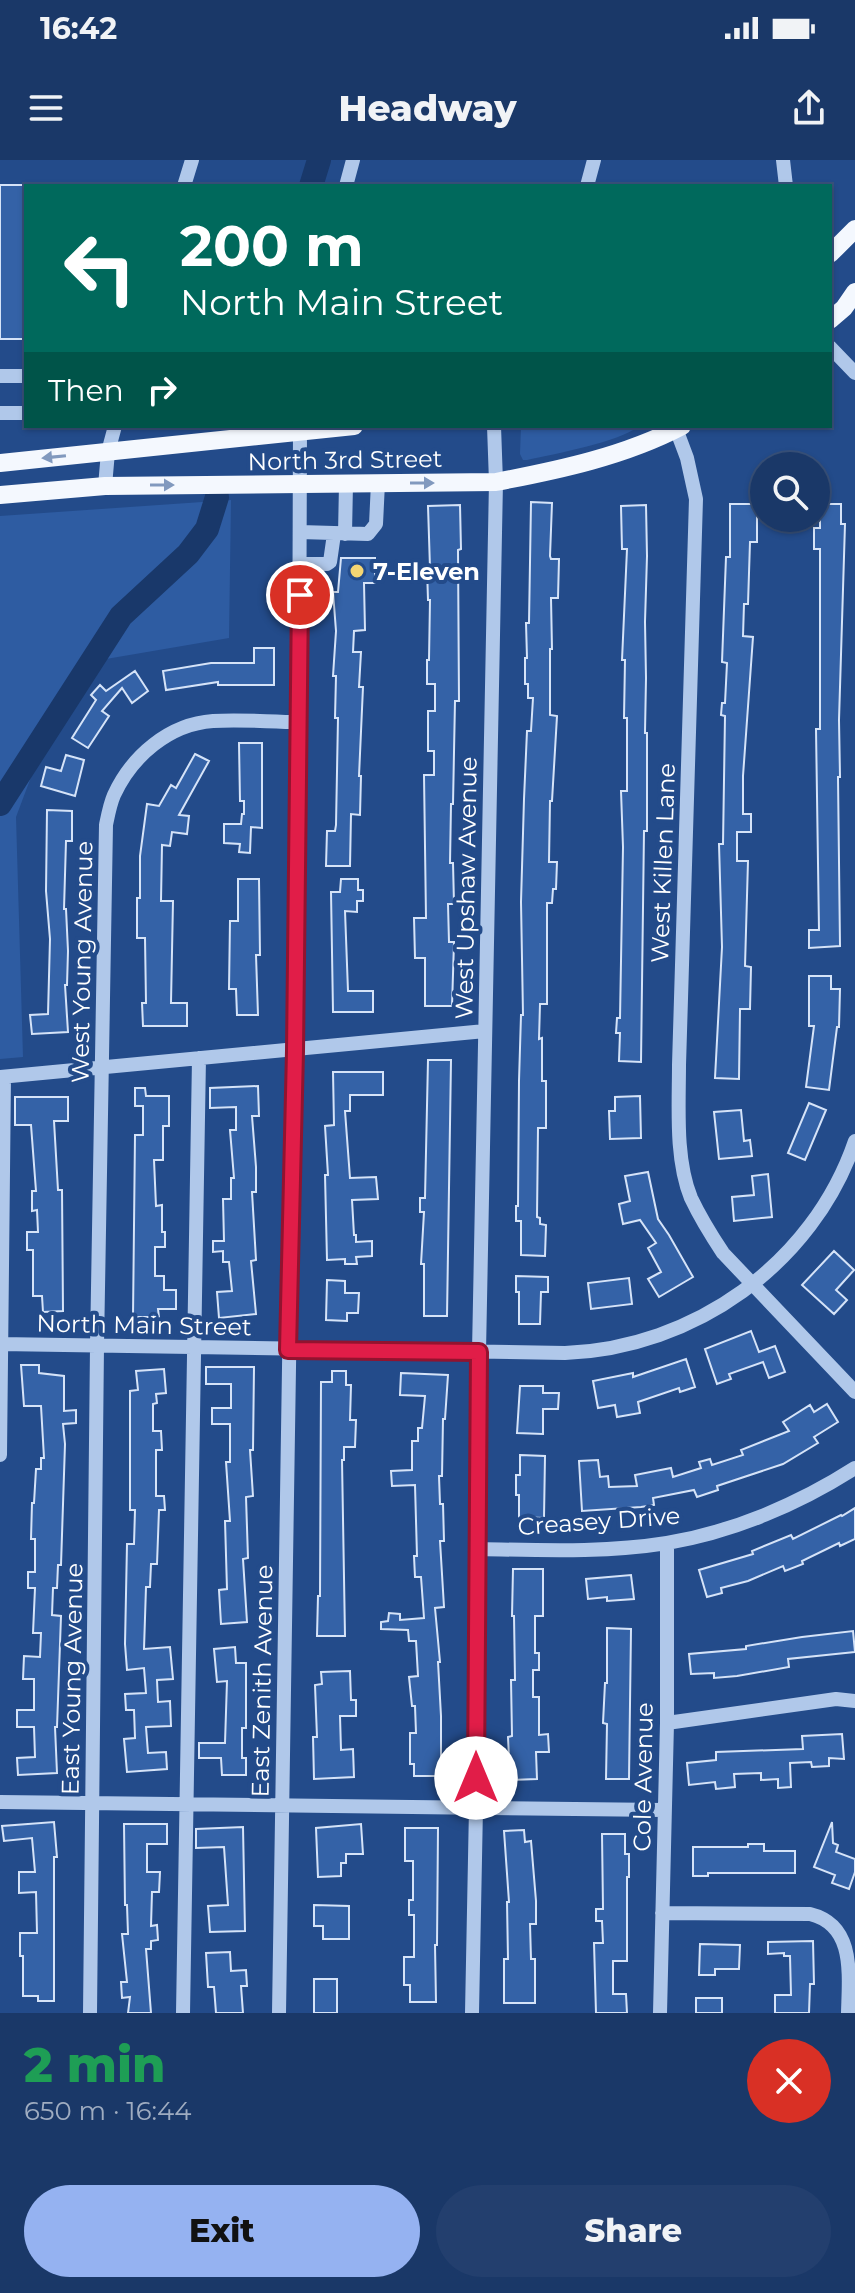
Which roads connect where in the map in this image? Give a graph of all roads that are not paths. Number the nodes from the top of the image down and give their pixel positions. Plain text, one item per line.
1 (192, 160) edge
2 (353, 160) edge
3 (594, 160) edge
4 (783, 160) edge
5 (185, 184) edge
6 (347, 184) edge
7 (588, 184) edge
8 (786, 184) edge
9 (855, 229) edge
10 (832, 252) edge
11 (855, 292) edge
12 (832, 318) edge
13 (832, 349) edge
14 (855, 373) edge
15 (0, 376) edge
16 (24, 376) edge
17 (0, 413) edge
18 (24, 413) edge
19 (114, 428) edge
20 (494, 428) edge
21 (676, 428) edge
22 (678, 428) edge
23 (300, 429) edge
24 (108, 452) junction
25 (0, 463) edge
26 (496, 482) junction
27 (378, 483) junction
28 (300, 484) junction
29 (346, 484) junction
30 (105, 486) junction
31 (0, 495) edge
32 (300, 532) junction
33 (339, 534) junction
34 (300, 564) junction
35 (299, 722) junction
36 (485, 1031) junction
37 (295, 1051) junction
38 (199, 1058) junction
39 (103, 1069) junction
40 (2, 1077) edge
41 (855, 1141) edge
42 (751, 1285) junction
43 (0, 1344) edge
44 (97, 1346) junction
45 (194, 1348) junction
46 (288, 1350) junction
47 (479, 1352) junction
48 (855, 1392) edge
49 (0, 1455) edge
50 (855, 1468) edge
51 (667, 1543) junction
52 (476, 1549) junction
53 (855, 1701) edge
54 (667, 1723) junction
55 (0, 1802) edge
56 (93, 1804) junction
57 (186, 1804) junction
58 (282, 1805) junction
59 (476, 1807) junction
60 (663, 1810) junction
61 (662, 1913) junction
62 (90, 2013) edge
63 (183, 2013) edge
64 (279, 2013) edge
65 (472, 2013) edge
66 (660, 2013) edge
67 (848, 2013) edge

1 - 5 street
2 - 6 street
3 - 7 street
4 - 8 street
9 - 10 main road
11 - 12 main road
13 - 14 street
15 - 16 street
17 - 18 street
19 - 24 street
20 - 26 street, West Upshaw Avenue
21 - 26 main road, North 3rd Street
22 - 42 street, West Killen Lane
23 - 24 main road, North 3rd Street
23 - 28 street, East Zenith Avenue
24 -> 25 main road, North 3rd Street
24 - 30 street
27 -> 26 main road, North 3rd Street
26 - 36 street, West Upshaw Avenue
27 - 29 main road, North 3rd Street
27 - 33 street
28 - 29 main road, North 3rd Street
30 -> 28 main road, North 3rd Street
28 - 32 street, East Zenith Avenue
29 - 33 street
30 - 31 main road, North 3rd Street
32 - 33 street
32 - 34 street, East Zenith Avenue
33 - 34 street
34 - 35 street, East Zenith Avenue
35 - 37 street, East Zenith Avenue
35 - 39 street, West Young Avenue
36 - 37 street
36 - 47 street, West Upshaw Avenue
37 - 38 street
37 - 46 street, East Zenith Avenue
38 - 39 street
38 - 45 street
39 - 40 street
39 - 44 street, West Young Avenue
40 - 43 street
41 - 42 street, North Main Street
42 - 47 street, North Main Street
42 - 48 street, West Killen Lane
43 - 44 street, North Main Street
43 - 49 street
44 - 45 street, North Main Street
44 - 56 street, East Young Avenue
45 - 46 street, North Main Street
45 - 57 street
46 - 47 street, North Main Street
46 - 58 street, East Zenith Avenue
47 - 52 street, West Upshaw Avenue
50 - 51 street, Creasey Drive
51 - 52 street, Creasey Drive
51 - 54 street, Cole Avenue
52 - 59 street, West Upshaw Avenue
53 - 54 street
54 - 60 street, Cole Avenue
55 - 56 street
56 - 57 street
56 - 62 street, East Young Avenue
57 - 58 street
57 - 63 street
58 - 59 street
58 - 64 street, East Zenith Avenue
59 - 60 street
59 - 65 street, West Upshaw Avenue
60 - 61 street, Cole Avenue
61 - 66 street, Cole Avenue
61 - 67 street

